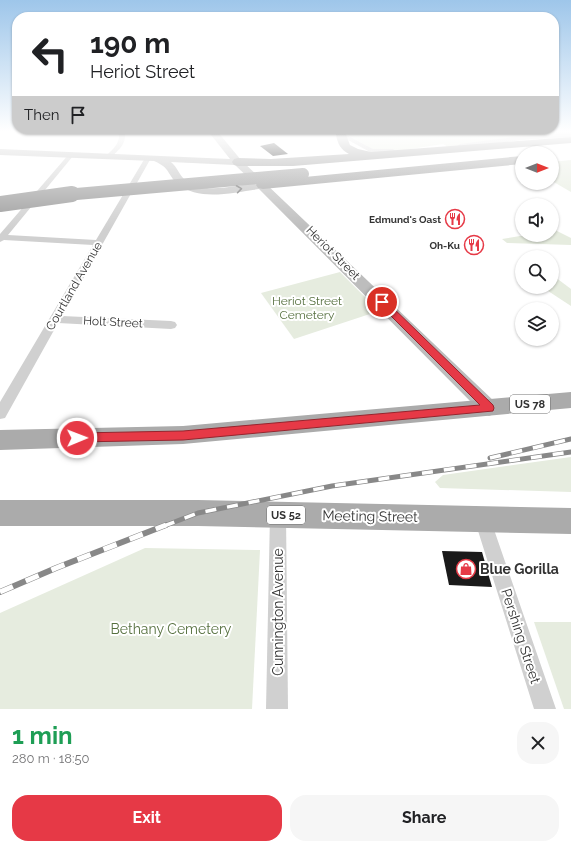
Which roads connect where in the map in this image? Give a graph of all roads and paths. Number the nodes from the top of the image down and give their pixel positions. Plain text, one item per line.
1 (63, 164) edge
2 (149, 164) edge
3 (168, 164) edge
4 (240, 164) edge
5 (375, 164) edge
6 (396, 164) edge
7 (480, 164) edge
8 (272, 170) junction
9 (300, 171) junction
10 (124, 177) dead end
11 (246, 179) junction
12 (61, 182) dead end
13 (263, 185) junction
14 (26, 186) dead end
15 (0, 196) edge
16 (0, 204) edge
17 (0, 210) edge
18 (1, 238) edge
19 (99, 243) junction
20 (55, 319) junction
21 (171, 325) dead end
22 (571, 400) edge
23 (489, 408) junction
24 (0, 414) edge
25 (0, 440) edge
26 (0, 513) edge
27 (278, 515) junction
28 (482, 518) junction
29 (571, 521) edge
30 (277, 709) edge
31 (545, 709) edge

1 - 18 street
2 - 19 street, Courtland Avenue
3 -> 13 street
4 - 13 street, Heriot Street
5 - 9 highway
6 - 9 highway
7 - 13 highway
8 - 9 highway
8 - 10 highway
8 - 15 highway
9 - 11 highway, bridge
11 - 16 highway, bridge
11 - 17 highway, bridge
12 - 14 highway
13 - 23 street, Heriot Street
18 - 19 street
19 - 20 street, Courtland Avenue
20 - 21 street, Holt Street
20 - 24 street, Courtland Avenue
22 - 23 main road, US 78
23 - 25 main road, US 78
26 - 27 main road, Meeting Street / US 52
27 - 28 main road, Meeting Street / US 52
27 - 30 street, Cunnington Avenue
28 - 29 main road, Meeting Street / US 52
28 - 31 street, Pershing Street

